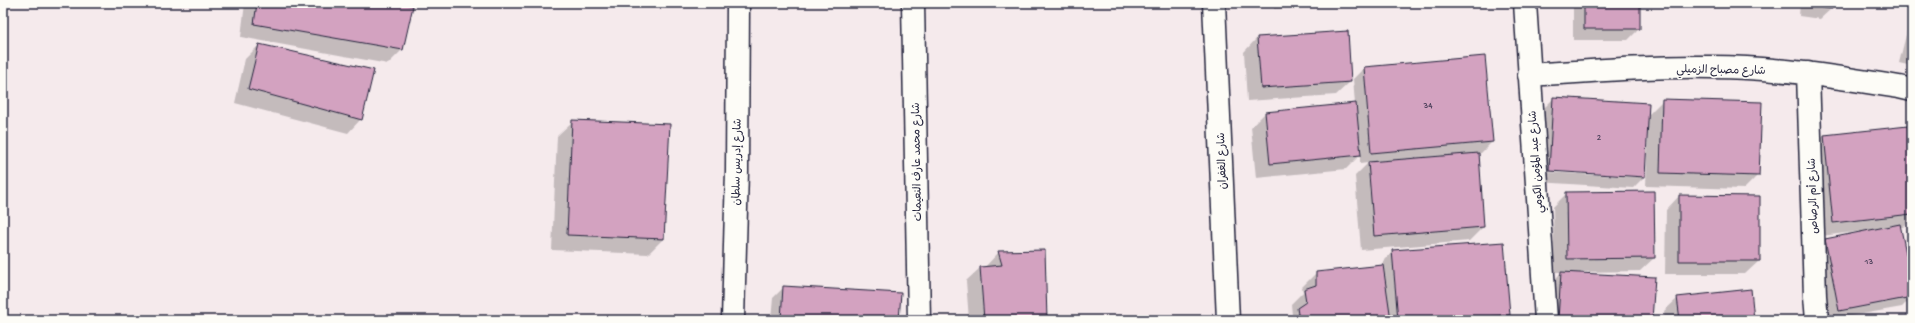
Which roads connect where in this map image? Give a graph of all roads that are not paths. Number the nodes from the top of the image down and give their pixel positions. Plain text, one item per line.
1 (738, 3) edge
2 (913, 3) edge
3 (1214, 3) edge
4 (1524, 3) edge
5 (1808, 73) junction
6 (1530, 75) junction
7 (1912, 90) edge
8 (733, 320) edge
9 (919, 320) edge
10 (1228, 320) edge
11 (1546, 320) edge
12 (1817, 320) edge

1 - 8 street, شارع إدريس سلطان
2 - 9 street, شارع محمد عارف النعيمات
3 - 10 street, شارع الغفران
4 - 6 street, شارع عبد المؤمن الكومي
5 - 6 street, شارع مصباح الزميلي
5 - 7 street, شارع مصباح الزميلي
5 - 12 street, شارع أم الرصاص
6 - 11 street, شارع عبد المؤمن الكومي

